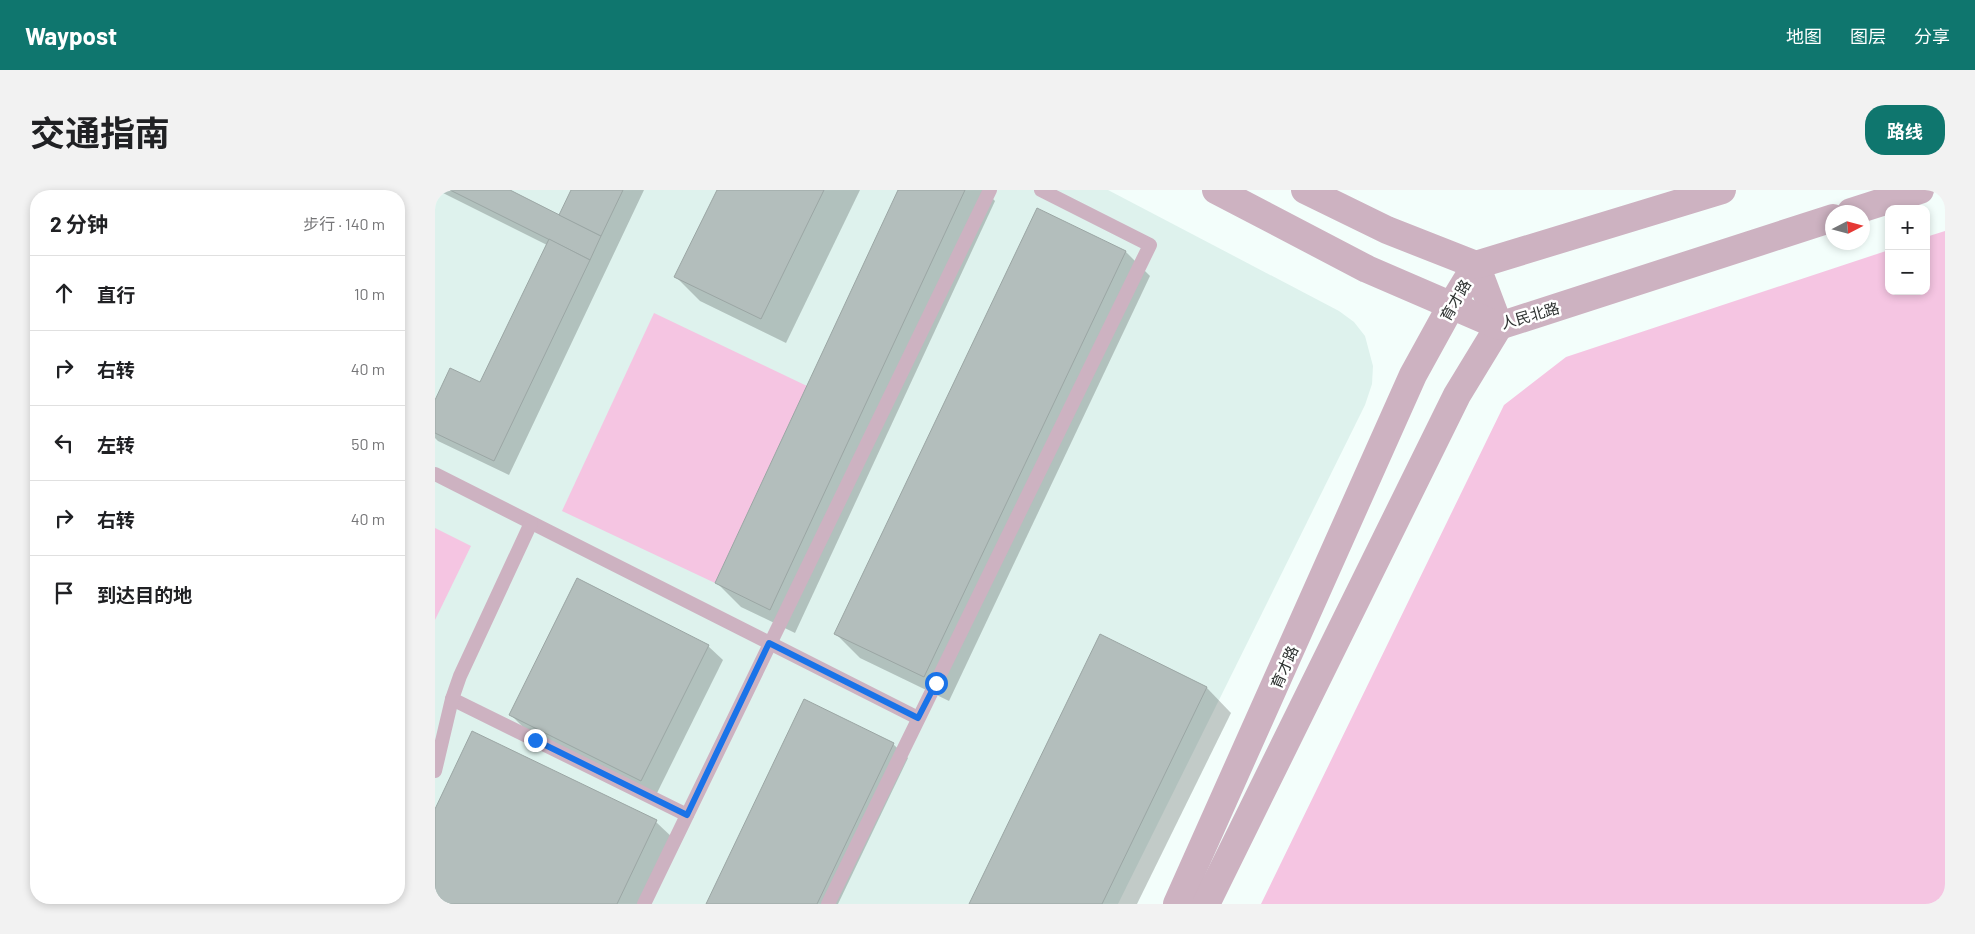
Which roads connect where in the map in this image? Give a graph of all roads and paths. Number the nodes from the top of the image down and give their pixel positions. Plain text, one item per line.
1 (990, 190) edge
2 (1041, 190) edge
3 (1215, 190) edge
4 (1305, 190) edge
5 (1722, 190) edge
6 (1920, 190) edge
7 (1870, 206) edge
8 (1825, 221) edge
9 (1476, 265) junction
10 (1451, 306) junction
11 (1499, 326) junction
12 (435, 474) edge
13 (531, 523) junction
14 (769, 643) junction
15 (452, 699) junction
16 (918, 718) junction
17 (435, 771) edge
18 (687, 815) junction
19 (643, 904) edge
20 (828, 904) edge
21 (1177, 904) edge
22 (1206, 904) edge

1 - 14 lane
2 - 16 lane
3 - 10 street, 人民北路
4 - 9 street
5 - 9 street
6 - 7 street
8 - 11 street, 人民北路
9 - 10 street, 育才路
9 - 11 street, 育才路
10 - 11 street, 人民北路
10 - 21 street, 育才路
11 - 22 street
12 - 13 lane
13 - 14 lane
13 - 15 lane
14 - 16 lane
14 - 18 lane
15 - 17 lane
15 - 18 lane
16 - 20 lane
18 - 19 lane

